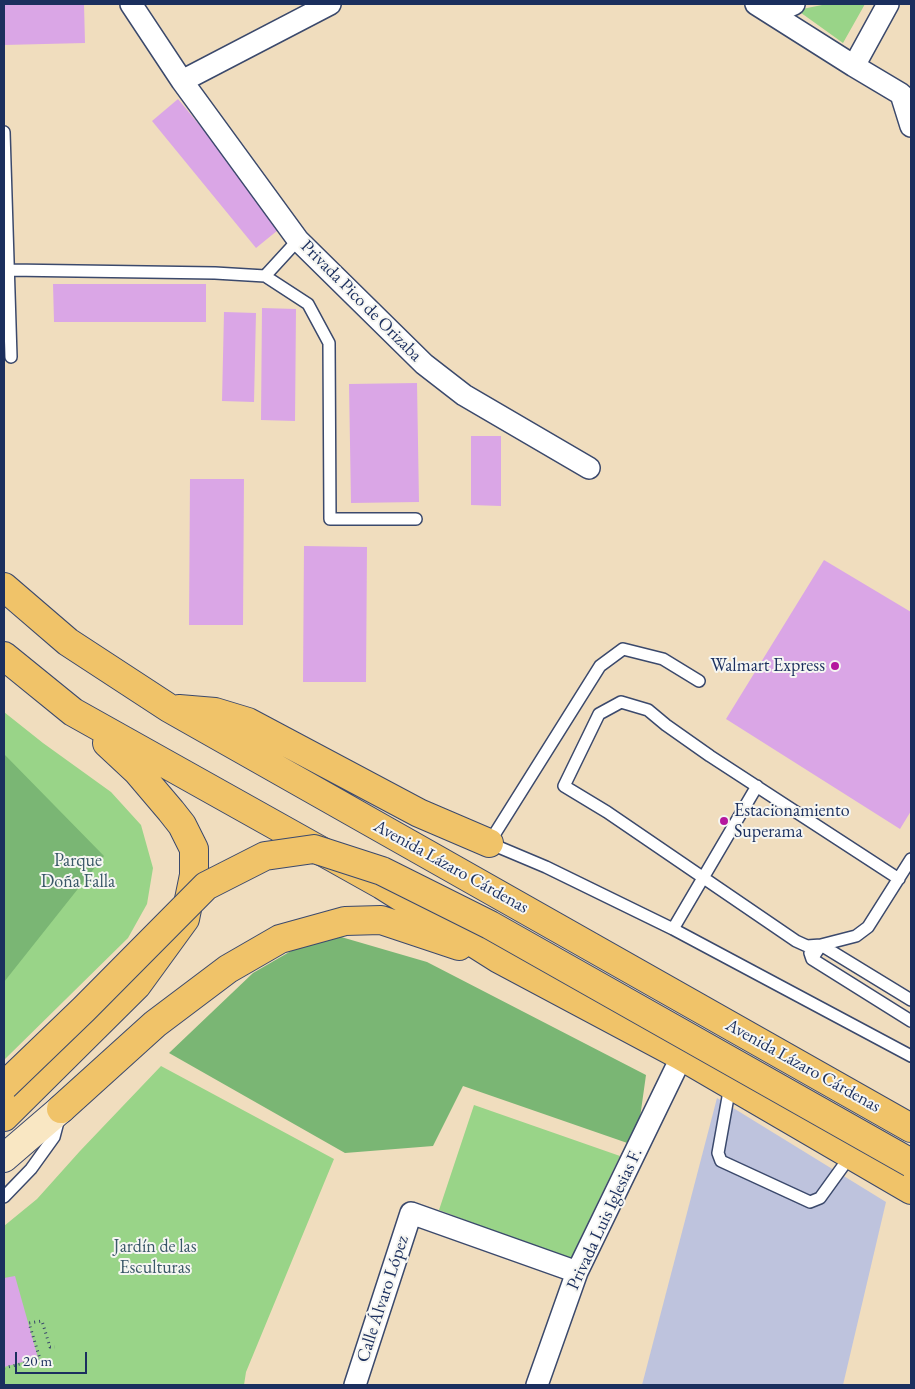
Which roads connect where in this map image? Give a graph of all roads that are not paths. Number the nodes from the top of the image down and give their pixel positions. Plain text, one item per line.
1 (131, 4) edge
2 (330, 4) edge
3 (794, 4) edge
4 (888, 4) edge
5 (764, 9) edge
6 (854, 66) junction
7 (182, 82) junction
8 (911, 126) edge
9 (4, 132) edge
10 (298, 240) junction
11 (9, 270) junction
12 (266, 276) junction
13 (11, 357) dead end
14 (589, 468) dead end
15 (416, 520) dead end
16 (4, 586) edge
17 (4, 656) edge
18 (699, 681) dead end
19 (169, 708) junction
20 (73, 712) junction
21 (757, 786) junction
22 (489, 843) junction
23 (911, 859) edge
24 (703, 878) junction
25 (899, 879) junction
26 (673, 929) junction
27 (821, 945) junction
28 (807, 946) junction
29 (499, 959) junction
30 (812, 959) junction
31 (911, 1000) edge
32 (911, 1020) edge
33 (681, 1056) junction
34 (911, 1056) edge
35 (4, 1086) edge
36 (730, 1086) junction
37 (61, 1109) junction
38 (4, 1117) edge
39 (911, 1128) edge
40 (851, 1156) junction
41 (4, 1158) edge
42 (911, 1163) edge
43 (911, 1190) edge
44 (4, 1197) edge
45 (577, 1272) junction
46 (355, 1385) edge
47 (537, 1385) edge

1 - 7 street, Privada Pico de Orizaba
2 - 7 street
3 - 5 street
4 - 6 street
5 - 6 street
6 - 8 street
7 - 10 street, Privada Pico de Orizaba
9 - 11 lane
10 - 12 lane
10 - 14 street, Privada Pico de Orizaba
11 - 12 lane
11 - 13 lane
12 - 15 lane
16 - 19 highway, Avenida Lázaro Cárdenas
17 - 20 highway
18 - 22 lane
19 - 22 highway
19 - 39 highway, Avenida Lázaro Cárdenas
20 - 29 highway
20 - 38 highway
21 - 24 lane
21 - 24 lane
21 - 25 lane
22 - 26 lane
23 - 25 lane
24 - 26 lane
24 - 28 lane
25 - 27 lane
26 - 34 lane
27 - 28 lane
27 - 30 lane
27 - 31 lane
28 - 30 lane
29 - 33 highway
29 - 37 highway
30 - 32 lane
33 - 36 highway
33 - 45 street, Privada Luis Iglesias F.
35 - 42 highway, bridge
36 - 40 highway
36 - 40 lane
37 - 41 main road
37 - 44 lane
40 - 43 highway
45 - 46 street, Calle Álvaro López
45 - 47 street, Privada Luis Iglesias F.

